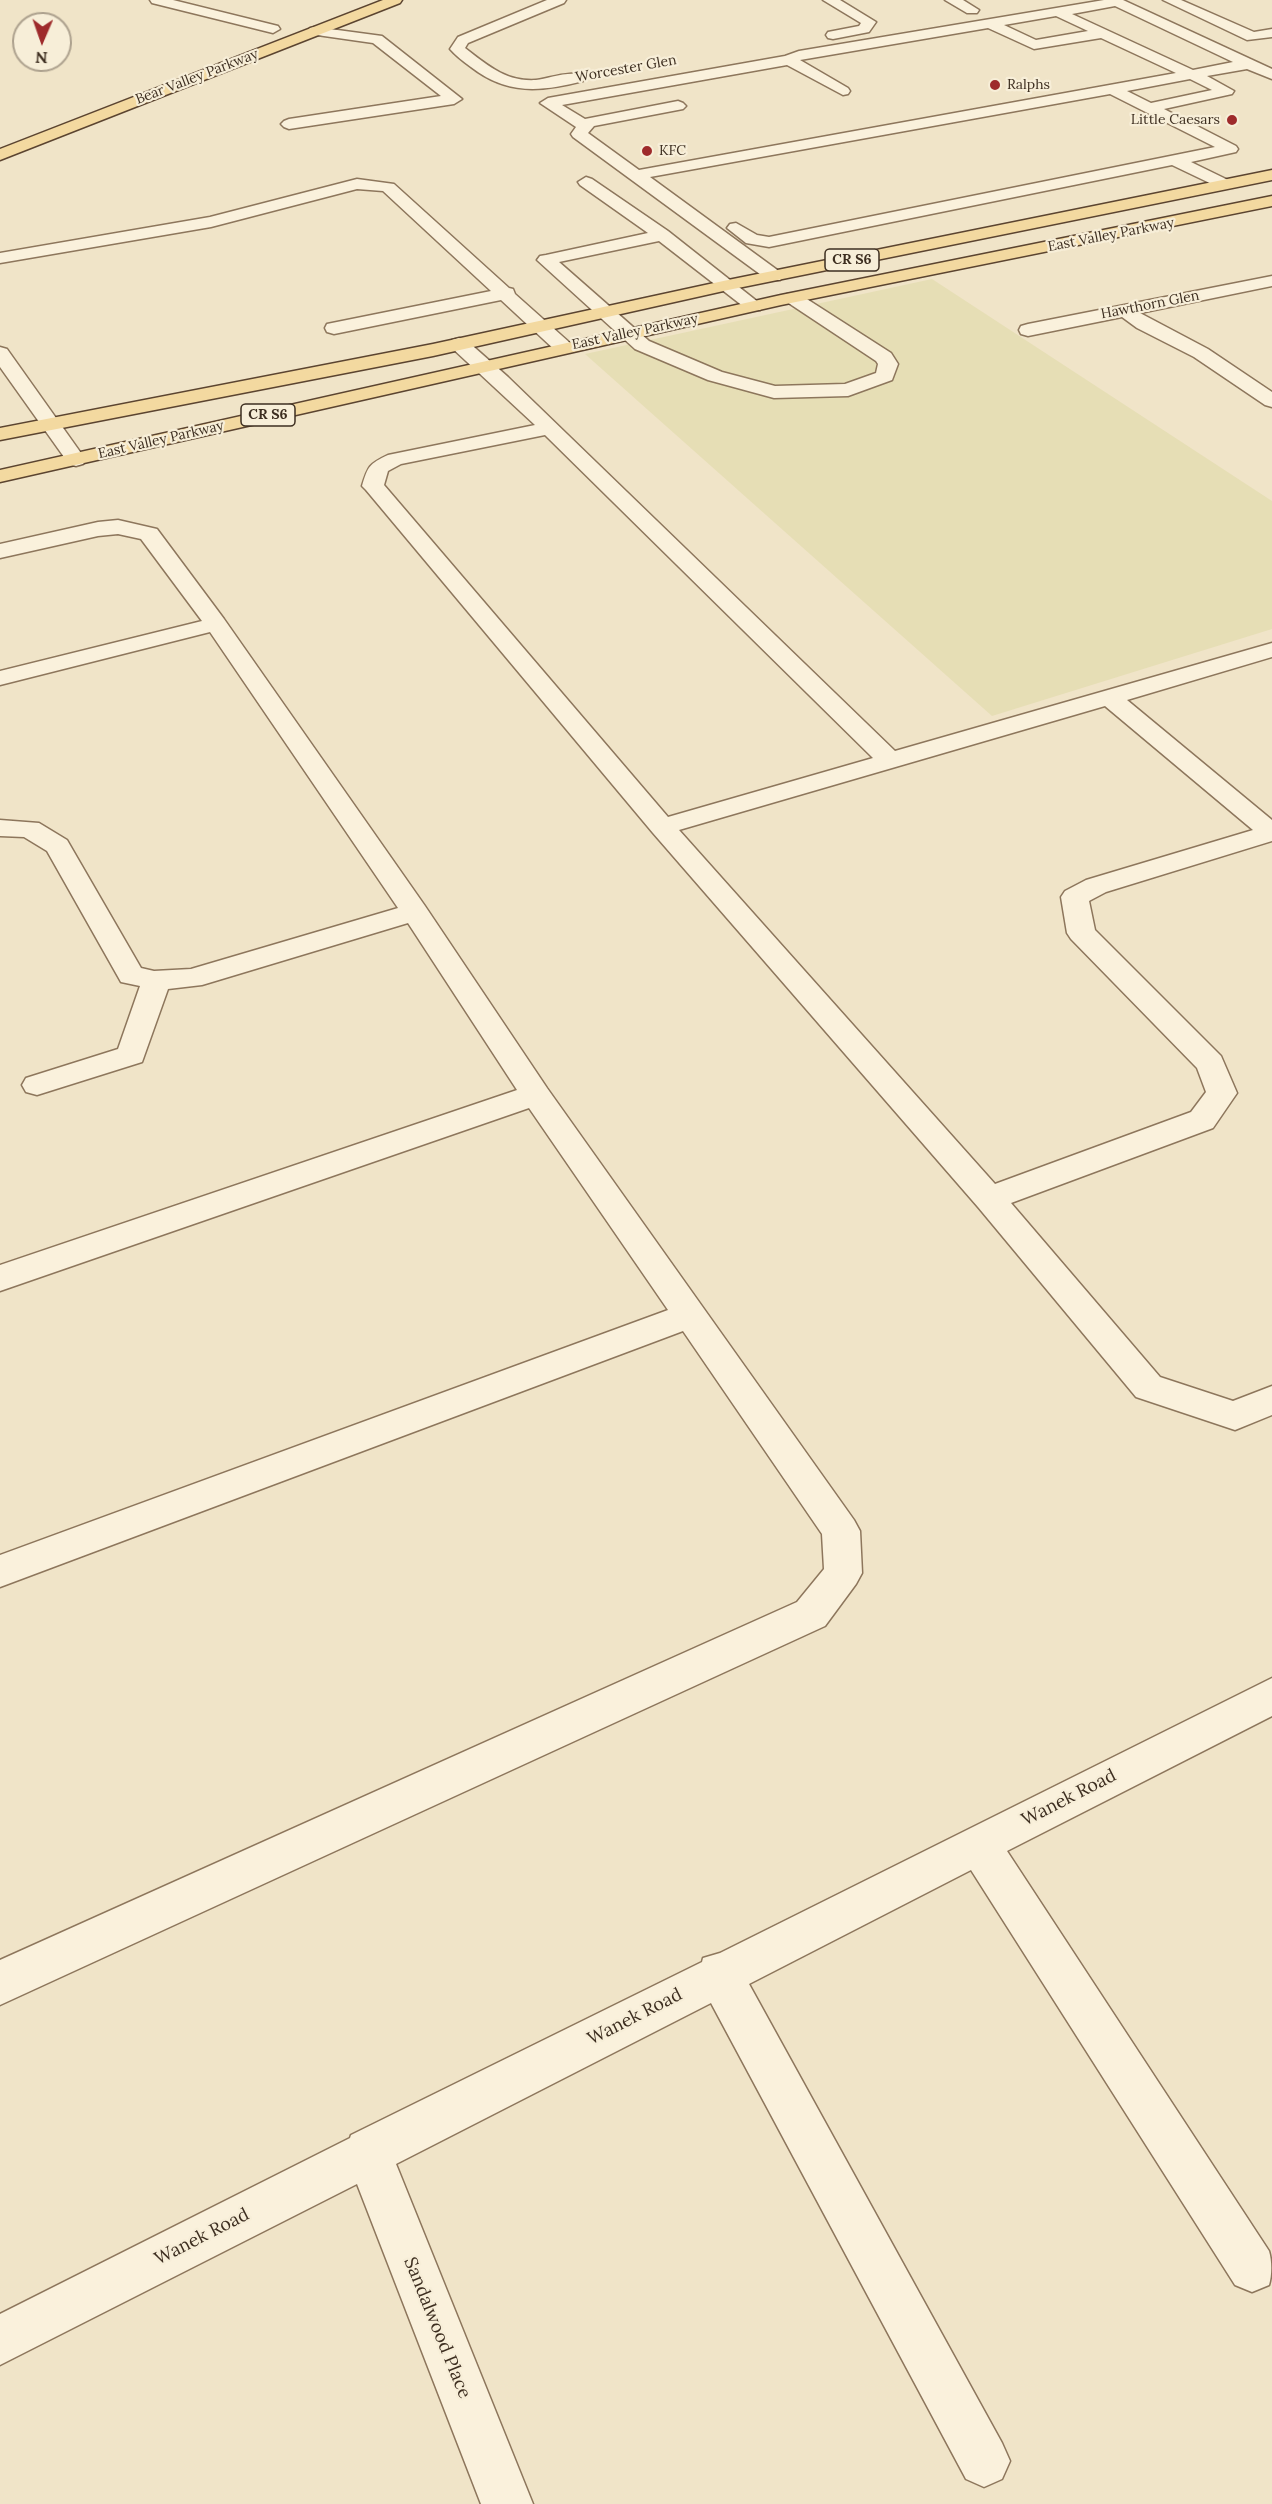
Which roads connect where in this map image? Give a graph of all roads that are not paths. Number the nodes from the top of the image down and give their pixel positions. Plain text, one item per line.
1 (157, 0) edge
2 (395, 0) edge
3 (559, 0) edge
4 (830, 0) edge
5 (952, 0) edge
6 (1170, 0) edge
7 (1114, 1) edge
8 (972, 10) dead end
9 (1058, 12) junction
10 (1239, 19) dead end
11 (1218, 22) junction
12 (989, 23) junction
13 (278, 27) joint
14 (1175, 30) junction
15 (315, 31) junction
16 (1104, 33) junction
17 (1272, 33) edge
18 (251, 37) dead end
19 (1251, 37) junction
20 (793, 41) dead end
21 (1272, 47) edge
22 (789, 60) junction
23 (1249, 64) junction
24 (596, 75) dead end
25 (1193, 75) junction
26 (1272, 75) edge
27 (1112, 89) junction
28 (843, 91) dead end
29 (678, 106) dead end
30 (1149, 108) junction
31 (290, 124) dead end
32 (582, 124) junction
33 (4, 151) edge
34 (1174, 160) junction
35 (636, 175) junction
36 (1272, 175) edge
37 (586, 182) dead end
38 (1224, 184) junction
39 (693, 198) dead end
40 (1272, 201) edge
41 (968, 202) junction
42 (1011, 227) junction
43 (662, 235) junction
44 (0, 258) edge
45 (920, 272) junction
46 (774, 276) junction
47 (1272, 281) edge
48 (728, 285) junction
49 (507, 293) junction
50 (794, 298) junction
51 (754, 306) junction
52 (1124, 310) junction
53 (606, 313) junction
54 (542, 327) junction
55 (334, 328) dead end
56 (1028, 330) dead end
57 (628, 334) junction
58 (459, 344) junction
59 (563, 347) junction
60 (0, 353) edge
61 (483, 365) junction
62 (1272, 401) edge
63 (51, 424) junction
64 (549, 428) junction
65 (0, 434) edge
66 (76, 460) junction
67 (0, 476) edge
68 (0, 551) edge
69 (216, 624) junction
70 (1272, 650) edge
71 (0, 678) edge
72 (1110, 698) junction
73 (891, 761) junction
74 (662, 827) junction
75 (0, 828) edge
76 (1272, 833) edge
77 (415, 912) junction
78 (157, 980) junction
79 (38, 1084) dead end
80 (536, 1095) junction
81 (989, 1198) junction
82 (0, 1278) edge
83 (690, 1315) junction
84 (1272, 1400) edge
85 (0, 1571) edge
86 (1272, 1696) edge
87 (978, 1844) junction
88 (719, 1974) junction
89 (0, 1983) edge
90 (368, 2152) junction
91 (1252, 2268) dead end
92 (0, 2340) edge
93 (984, 2461) dead end
94 (507, 2504) edge

1 - 13 street
2 - 15 main road, Bear Valley Parkway
3 - 24 street, Worcester Glen
4 - 20 street
5 - 8 street
6 - 11 street
7 - 9 street
7 - 14 street
9 - 12 street
9 - 16 street
10 - 11 street
11 - 14 street
11 - 19 street
12 - 16 street
12 - 22 street
13 - 18 main road, Bear Valley Parkway
14 - 23 street
15 - 31 street
15 - 33 main road, Bear Valley Parkway
16 - 25 street
17 - 19 street
19 - 21 street
22 - 28 street
22 - 32 street
23 - 25 street
23 - 26 street
25 - 27 street
25 - 30 street
27 - 30 street
27 - 35 street
29 - 32 street
30 - 34 street
32 - 35 street
34 - 38 street
34 - 41 street
35 - 46 street
36 - 38 main road, East Valley Parkway / CR S6
37 - 43 street
38 - 42 main road, East Valley Parkway / CR S6
39 - 41 street
40 - 45 main road, East Valley Parkway / CR S6
41 - 42 street
42 - 45 main road
42 - 46 main road, East Valley Parkway / CR S6
43 - 48 street
43 - 53 street
44 - 49 street
45 - 50 main road, East Valley Parkway / CR S6
46 - 48 main road, East Valley Parkway / CR S6
47 - 52 street, Hawthorn Glen
48 - 51 street
48 - 53 main road, East Valley Parkway / CR S6
49 - 54 street
49 - 55 street
50 - 51 main road, East Valley Parkway / CR S6
50 - 57 street
51 - 57 main road, East Valley Parkway / CR S6
52 - 56 street, Hawthorn Glen
52 - 62 street
53 - 54 main road, East Valley Parkway / CR S6
53 - 57 street
54 - 58 main road, East Valley Parkway / CR S6
54 - 59 street
57 - 59 main road, East Valley Parkway / CR S6
58 - 61 street
58 - 63 main road, East Valley Parkway / CR S6
59 - 61 main road, East Valley Parkway / CR S6
60 - 63 street
61 - 64 street
61 - 66 main road, East Valley Parkway / CR S6
63 - 65 main road, East Valley Parkway / CR S6
63 - 66 street
64 - 73 street
64 - 74 street
66 - 67 main road, East Valley Parkway / CR S6
68 - 69 street
69 - 71 street
69 - 77 street
70 - 72 street
72 - 73 street
72 - 76 street
73 - 74 street
74 - 81 street
75 - 78 street
76 - 81 street
77 - 78 street
77 - 80 street
78 - 79 street
80 - 82 street
80 - 83 street
81 - 84 street
83 - 85 street
83 - 89 street
86 - 87 street, Wanek Road
87 - 88 street, Wanek Road
87 - 91 street
88 - 90 street, Wanek Road
88 - 93 street
90 - 92 street, Wanek Road
90 - 94 street, Sandalwood Place

